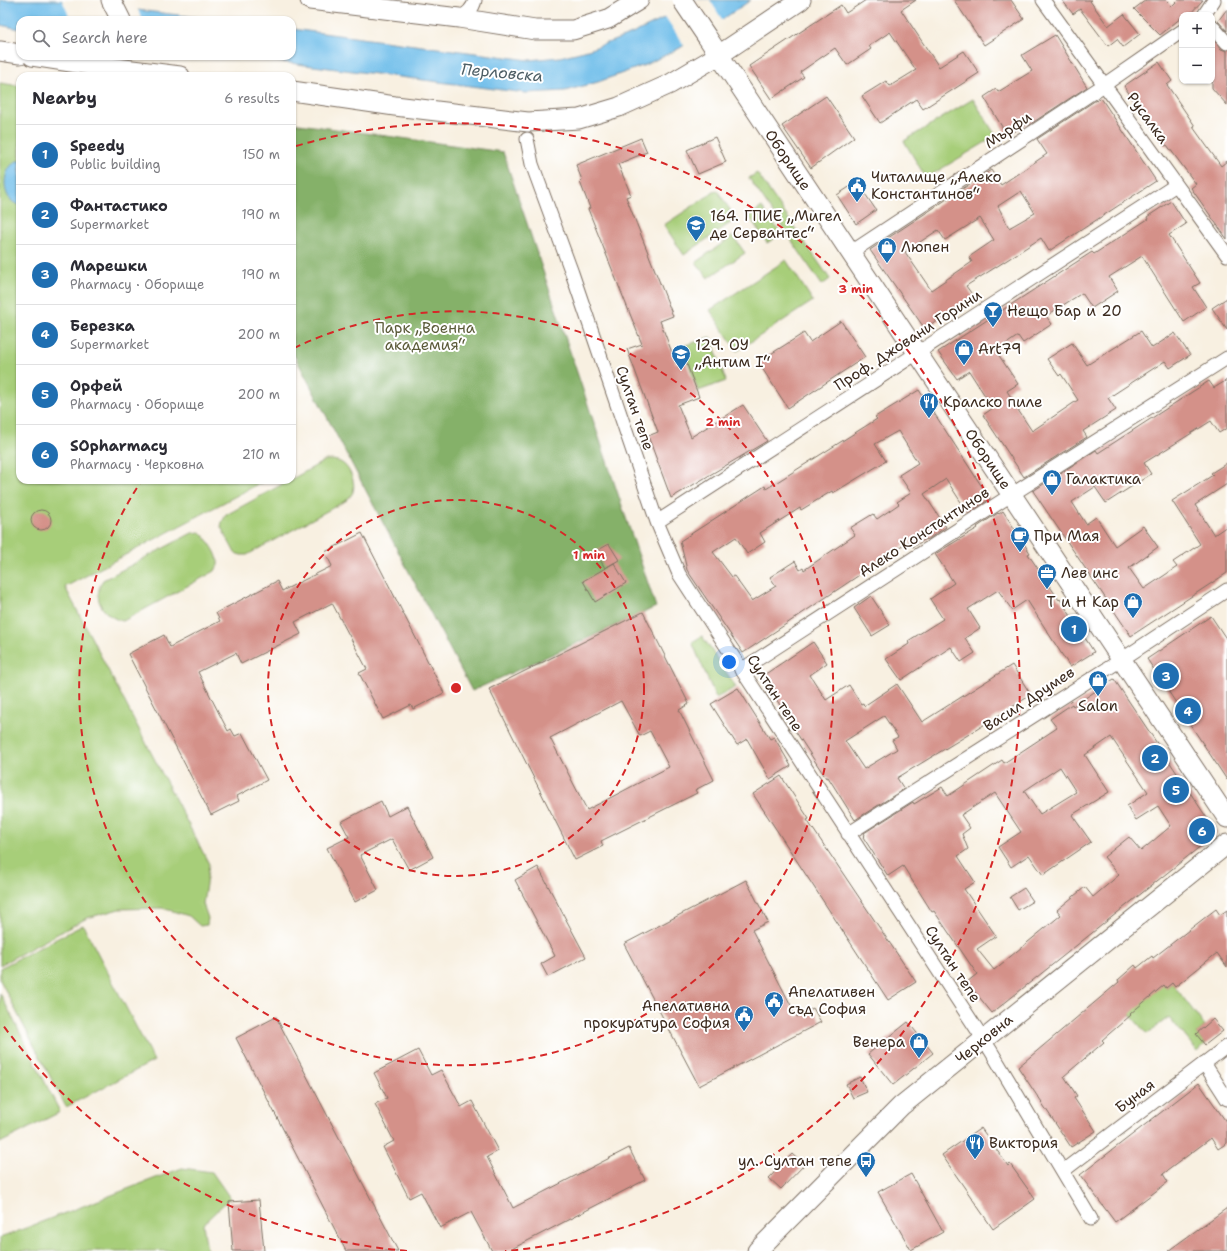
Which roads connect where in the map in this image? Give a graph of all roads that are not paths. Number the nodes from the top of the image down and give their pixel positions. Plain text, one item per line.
1 (111, 0) edge
2 (310, 0) edge
3 (475, 0) edge
4 (639, 0) edge
5 (682, 0) edge
6 (801, 0) edge
7 (1043, 0) edge
8 (1214, 0) edge
9 (1206, 12) edge
10 (119, 16) edge
11 (459, 18) junction
12 (1215, 29) edge
13 (1179, 33) edge
14 (1227, 43) edge
15 (0, 51) edge
16 (16, 53) edge
17 (719, 55) junction
18 (58, 60) edge
19 (143, 64) edge
20 (168, 72) edge
21 (1104, 85) junction
22 (296, 92) edge
23 (526, 139) dead end
24 (1176, 185) junction
25 (850, 253) junction
26 (1227, 255) edge
27 (917, 353) junction
28 (1227, 358) edge
29 (1011, 495) junction
30 (657, 522) junction
31 (1227, 590) edge
32 (1121, 660) junction
33 (741, 670) junction
34 (1227, 818) edge
35 (848, 834) junction
36 (1227, 844) edge
37 (983, 1040) junction
38 (1227, 1046) edge
39 (1204, 1063) junction
40 (1227, 1099) edge
41 (1063, 1171) junction
42 (1091, 1219) dead end
43 (757, 1251) edge

1 - 10 street
2 - 11 street
3 - 11 street
4 - 11 street
5 - 17 street, Оборище, bridge
6 - 17 street
7 - 21 street, Русалка
8 - 9 street
12 - 14 street
13 - 21 street, Мърфи
15 - 16 street
17 - 22 street
17 - 25 street, Оборище
18 - 19 street
19 - 20 street
21 - 24 street, Русалка
21 - 25 street, Мърфи
23 - 30 street, Султан тепе
24 - 26 street, Русалка
24 - 27 street, Проф. Джовани Горини
25 - 27 street, Оборище
27 - 29 street, Оборище
27 - 30 street, Проф. Джовани Горини
28 - 29 street, Алеко Константинов
29 - 32 street, Оборище
29 - 33 street, Алеко Константинов
30 - 33 street, Султан тепе
31 - 32 street, Васил Друмев
32 - 34 street, Оборище
32 - 35 street, Васил Друмев
33 - 35 street, Султан тепе
35 - 37 street, Султан тепе
36 - 37 street, Черковна
37 - 41 street, Султан тепе
37 - 43 street, Черковна
38 - 39 street, Буная
39 - 40 street
39 - 41 street, Буная
41 - 42 street, Султан тепе

